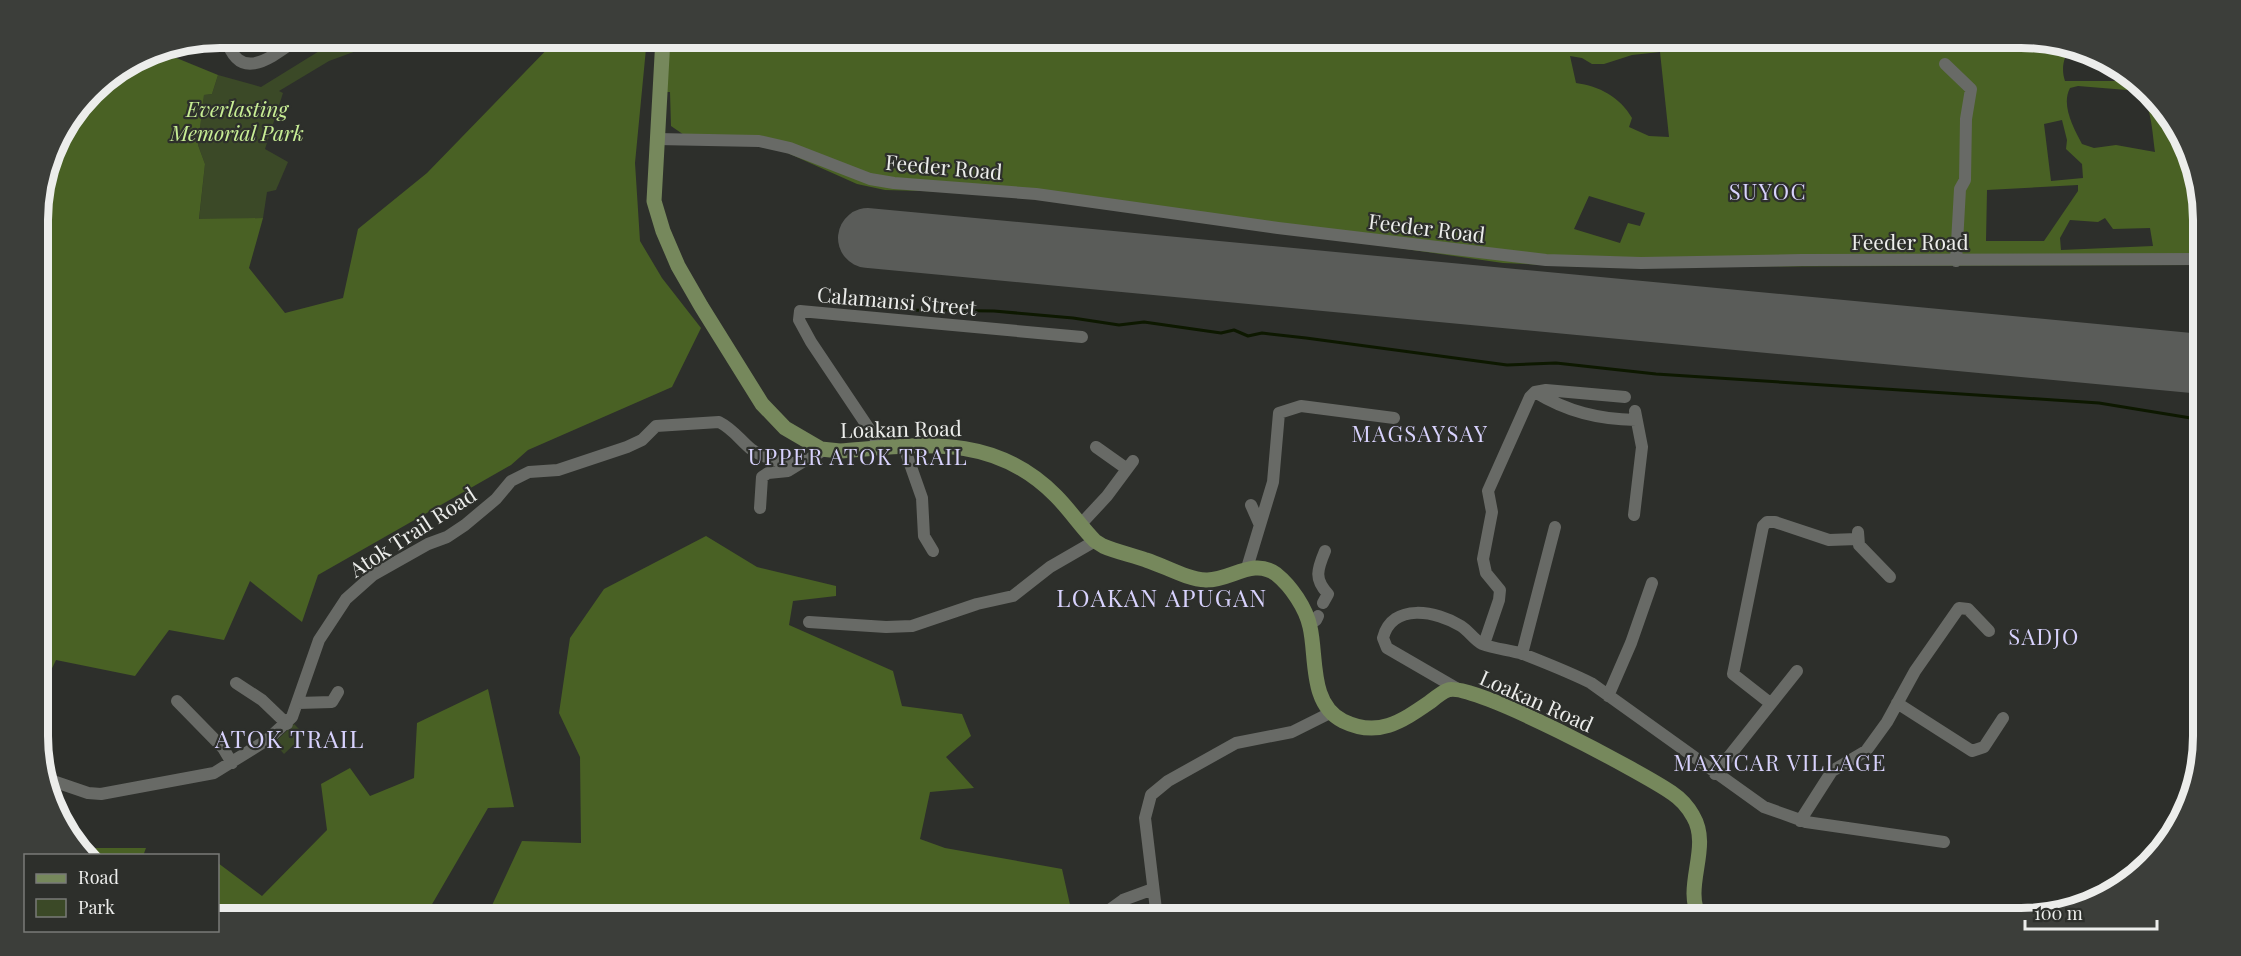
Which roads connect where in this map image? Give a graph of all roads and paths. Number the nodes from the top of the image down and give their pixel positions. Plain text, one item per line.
1 (230, 48) edge
2 (284, 48) edge
3 (662, 48) edge
4 (1945, 64) dead end
5 (657, 139) junction
6 (2193, 259) edge
7 (1956, 261) junction
8 (1082, 337) dead end
9 (1535, 392) junction
10 (1625, 397) dead end
11 (1394, 418) dead end
12 (904, 447) junction
13 (1096, 447) dead end
14 (882, 448) junction
15 (825, 449) junction
16 (802, 463) junction
17 (1251, 505) dead end
18 (760, 507) dead end
19 (1634, 515) dead end
20 (1259, 523) junction
21 (1081, 524) junction
22 (1555, 527) dead end
23 (1095, 542) junction
24 (933, 551) dead end
25 (1325, 551) dead end
26 (1247, 568) junction
27 (1890, 577) dead end
28 (1652, 583) dead end
29 (1323, 603) dead end
30 (809, 622) dead end
31 (1989, 631) dead end
32 (1484, 644) junction
33 (1522, 654) junction
34 (1797, 671) dead end
35 (236, 683) dead end
36 (1456, 688) junction
37 (338, 693) dead end
38 (1608, 696) junction
39 (177, 701) dead end
40 (1897, 702) junction
41 (298, 703) junction
42 (1770, 703) junction
43 (1332, 712) junction
44 (2003, 718) dead end
45 (287, 724) junction
46 (232, 763) junction
47 (1715, 774) junction
48 (54, 781) edge
49 (1800, 821) junction
50 (1944, 842) dead end
51 (1154, 889) junction
52 (1113, 908) edge
53 (1156, 908) edge
54 (1697, 908) edge

1 - 2 street
3 - 5 main road, Loakan Road
4 - 7 street
5 - 7 street, Feeder Road
5 - 15 main road, Loakan Road
6 - 7 street, Feeder Road
8 - 14 street, Calamansi Street
9 - 10 street
9 - 19 street
9 - 32 street
11 - 20 street
12 - 14 main road, Loakan Road
12 - 21 main road, Loakan Road
12 - 24 street
13 - 21 street
14 - 15 main road, Loakan Road
15 - 16 street
16 - 18 street
16 - 41 street, Atok Trail Road
17 - 20 street
20 - 26 street
21 - 23 main road, Loakan Road
22 - 33 street
23 - 26 main road, Loakan Road
23 - 30 street
25 - 29 street
26 - 43 main road, Loakan Road
27 - 42 street
28 - 38 street
31 - 40 street
32 - 33 street
32 - 36 street
33 - 38 street
34 - 42 street
35 - 45 street
36 - 43 main road, Loakan Road
36 - 54 main road, Loakan Road
37 - 41 street
38 - 47 street
39 - 46 street
40 - 44 street
40 - 49 street
41 - 45 street, Atok Trail Road
42 - 47 street
43 - 51 street
45 - 46 street, Atok Trail Road
46 - 48 street, Atok Trail Road
47 - 49 street
49 - 50 street
51 - 52 street
51 - 53 street

